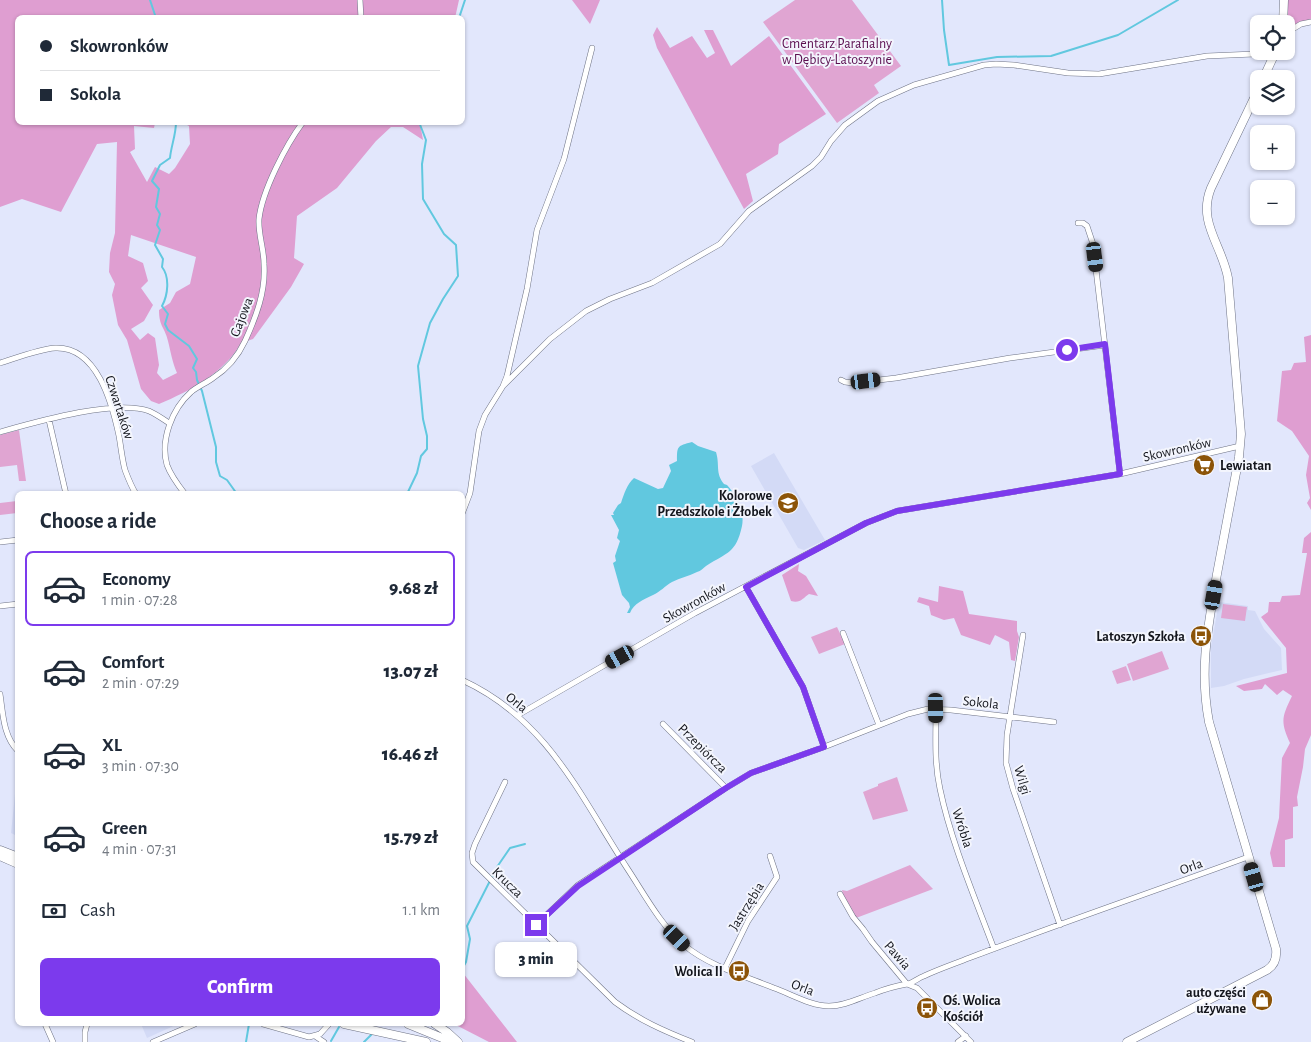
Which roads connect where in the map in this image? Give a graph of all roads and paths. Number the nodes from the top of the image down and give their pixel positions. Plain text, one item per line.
1 (360, 0) edge
2 (1284, 0) edge
3 (360, 15) edge
4 (1283, 15) edge
5 (1311, 22) edge
6 (1295, 28) edge
7 (592, 48) dead end
8 (1250, 54) edge
9 (1250, 107) edge
10 (302, 125) edge
11 (1078, 223) dead end
12 (1105, 344) junction
13 (0, 362) edge
14 (842, 380) dead end
15 (503, 386) junction
16 (111, 407) junction
17 (48, 420) junction
18 (169, 423) junction
19 (0, 432) edge
20 (1240, 446) junction
21 (1120, 474) junction
22 (65, 491) edge
23 (135, 491) edge
24 (183, 491) edge
25 (465, 506) edge
26 (15, 540) edge
27 (0, 542) edge
28 (746, 587) junction
29 (15, 604) edge
30 (0, 606) edge
31 (843, 633) dead end
32 (1023, 635) dead end
33 (465, 682) edge
34 (0, 694) edge
35 (936, 708) junction
36 (518, 715) junction
37 (1010, 716) junction
38 (1054, 722) dead end
39 (663, 724) dead end
40 (879, 726) junction
41 (15, 747) edge
42 (824, 747) junction
43 (505, 782) dead end
44 (726, 788) junction
45 (0, 850) edge
46 (0, 856) edge
47 (15, 856) edge
48 (620, 856) junction
49 (770, 856) dead end
50 (1248, 857) junction
51 (15, 863) edge
52 (840, 894) dead end
53 (536, 925) junction
54 (1060, 925) junction
55 (994, 949) junction
56 (725, 968) junction
57 (907, 984) junction
58 (46, 1026) edge
59 (86, 1026) edge
60 (190, 1026) edge
61 (270, 1026) edge
62 (327, 1026) edge
63 (353, 1026) edge
64 (413, 1026) edge
65 (437, 1026) edge
66 (315, 1036) junction
67 (966, 1036) junction
68 (53, 1042) edge
69 (85, 1042) edge
70 (153, 1042) edge
71 (324, 1042) edge
72 (426, 1042) edge
73 (452, 1042) edge
74 (458, 1042) edge
75 (692, 1042) edge
76 (958, 1042) edge
77 (971, 1042) edge
78 (1127, 1042) edge

1 - 3 street
2 - 4 street
5 - 6 street
7 - 15 street
8 - 15 street
9 - 20 street
10 - 18 street, Gajowa
11 - 12 street
12 - 14 street
12 - 21 street
13 - 16 street, Czwartaków
15 - 25 street
16 - 17 street
16 - 18 street
16 - 23 street, Czwartaków
17 - 19 street
17 - 22 street
18 - 24 street, Gajowa
20 - 21 street, Skowronków
20 - 50 street
21 - 28 street, Skowronków
26 - 27 street
28 - 36 street, Skowronków
28 - 42 street
29 - 30 street
31 - 40 street
32 - 37 street, Wilgi
33 - 36 street, Orla
34 - 41 street
35 - 37 street, Sokola
35 - 40 street, Sokola
35 - 55 street, Wróbla
36 - 48 street, Orla
37 - 38 street, Sokola
37 - 54 street, Wilgi
39 - 44 street, Przepiórcza
40 - 42 street, Sokola
42 - 44 street, Sokola
43 - 53 street, Krucza
44 - 48 street, Sokola
45 - 47 street
46 - 51 street
48 - 53 street, Sokola
48 - 56 street, Orla
49 - 56 street, Jastrzębia
50 - 54 street, Orla
50 - 78 street
52 - 57 street, Pawia
53 - 75 street, Krucza
54 - 55 street, Orla
55 - 57 street, Orla
56 - 57 street, Orla
57 - 67 street, Pawia
58 - 68 street
59 - 69 street
60 - 70 street
61 - 66 street
62 - 66 street
63 - 72 street
64 - 73 street
65 - 74 street
66 - 71 street
67 - 76 street
67 - 77 street, Pawia

